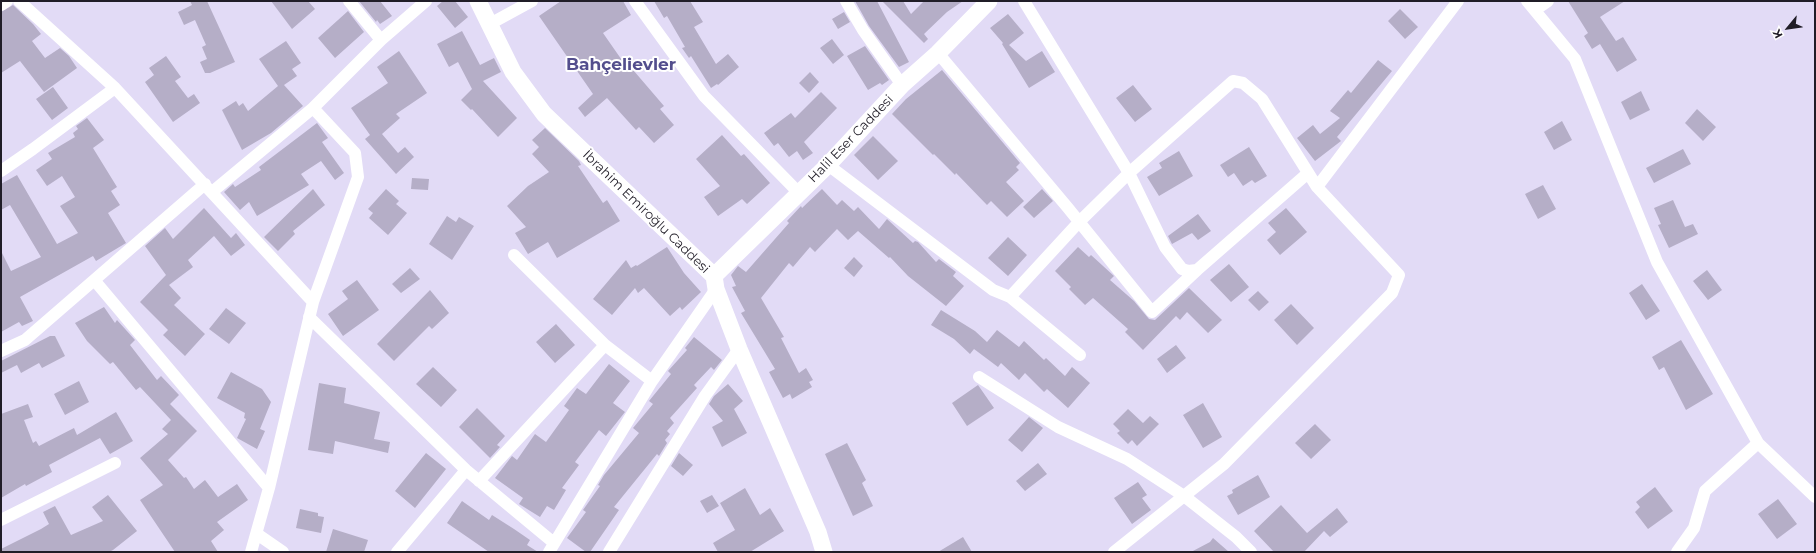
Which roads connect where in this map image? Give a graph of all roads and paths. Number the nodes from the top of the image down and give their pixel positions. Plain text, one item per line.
1 (7, 1) edge
2 (18, 1) edge
3 (349, 1) edge
4 (426, 1) edge
5 (478, 1) edge
6 (532, 1) edge
7 (635, 1) edge
8 (846, 1) edge
9 (989, 1) edge
10 (1024, 1) edge
11 (1458, 1) edge
12 (1548, 1) edge
13 (1, 4) edge
14 (1531, 6) edge
15 (488, 25) junction
16 (381, 40) junction
17 (938, 53) junction
18 (902, 85) junction
19 (115, 88) junction
20 (313, 108) junction
21 (828, 165) junction
22 (1, 171) edge
23 (1308, 173) junction
24 (1129, 174) junction
25 (1317, 187) junction
26 (209, 188) junction
27 (799, 193) junction
28 (1079, 222) junction
29 (514, 255) dead end
30 (1197, 270) junction
31 (95, 280) junction
32 (715, 282) junction
33 (1010, 297) junction
34 (313, 302) junction
35 (309, 317) junction
36 (605, 345) junction
37 (739, 349) junction
38 (1, 351) edge
39 (1080, 355) dead end
40 (979, 377) dead end
41 (652, 381) junction
42 (1758, 443) junction
43 (115, 463) dead end
44 (466, 470) junction
45 (479, 481) junction
46 (269, 488) junction
47 (1184, 496) junction
48 (1815, 497) edge
49 (1, 520) edge
50 (257, 534) junction
51 (551, 548) edge
52 (251, 552) edge
53 (282, 552) edge
54 (397, 552) edge
55 (609, 552) edge
56 (824, 552) edge
57 (1114, 552) edge
58 (1251, 552) edge
59 (1677, 552) edge

1 - 13 street
2 - 19 street
3 - 16 street
4 - 16 street
5 - 15 street, İbrahim Emiroğlu Caddesi
6 - 15 street
7 - 27 street
8 - 18 street
9 - 17 street, Halil Eser Caddesi
10 - 24 street
11 - 25 street
12 - 14 street
14 - 42 street
15 - 32 street, İbrahim Emiroğlu Caddesi
16 - 20 street
17 - 18 street, Halil Eser Caddesi
17 - 28 street
18 - 21 street, Halil Eser Caddesi
19 - 22 street
19 - 26 street
20 - 26 street
20 - 34 street
21 - 27 street, Halil Eser Caddesi
21 - 33 street
23 - 24 street
23 - 25 street
23 - 30 street
24 - 28 street
24 - 30 street
25 - 47 street
26 - 31 street
26 - 34 street
27 - 32 street, Halil Eser Caddesi
28 - 30 street
28 - 33 street
29 - 36 street
31 - 38 street
31 - 46 street
32 - 37 street, İbrahim Emiroğlu Caddesi
32 - 41 street
33 - 39 street
34 - 35 street
35 - 44 street
35 - 46 street
36 - 41 street
36 - 45 street
37 - 55 street
37 - 56 street, İbrahim Emiroğlu Caddesi
40 - 47 street
41 - 51 street
42 - 48 street
42 - 59 street
43 - 49 street
44 - 45 street
44 - 54 street
45 - 51 street
46 - 50 street
47 - 57 street
47 - 58 street
50 - 52 street
50 - 53 street

